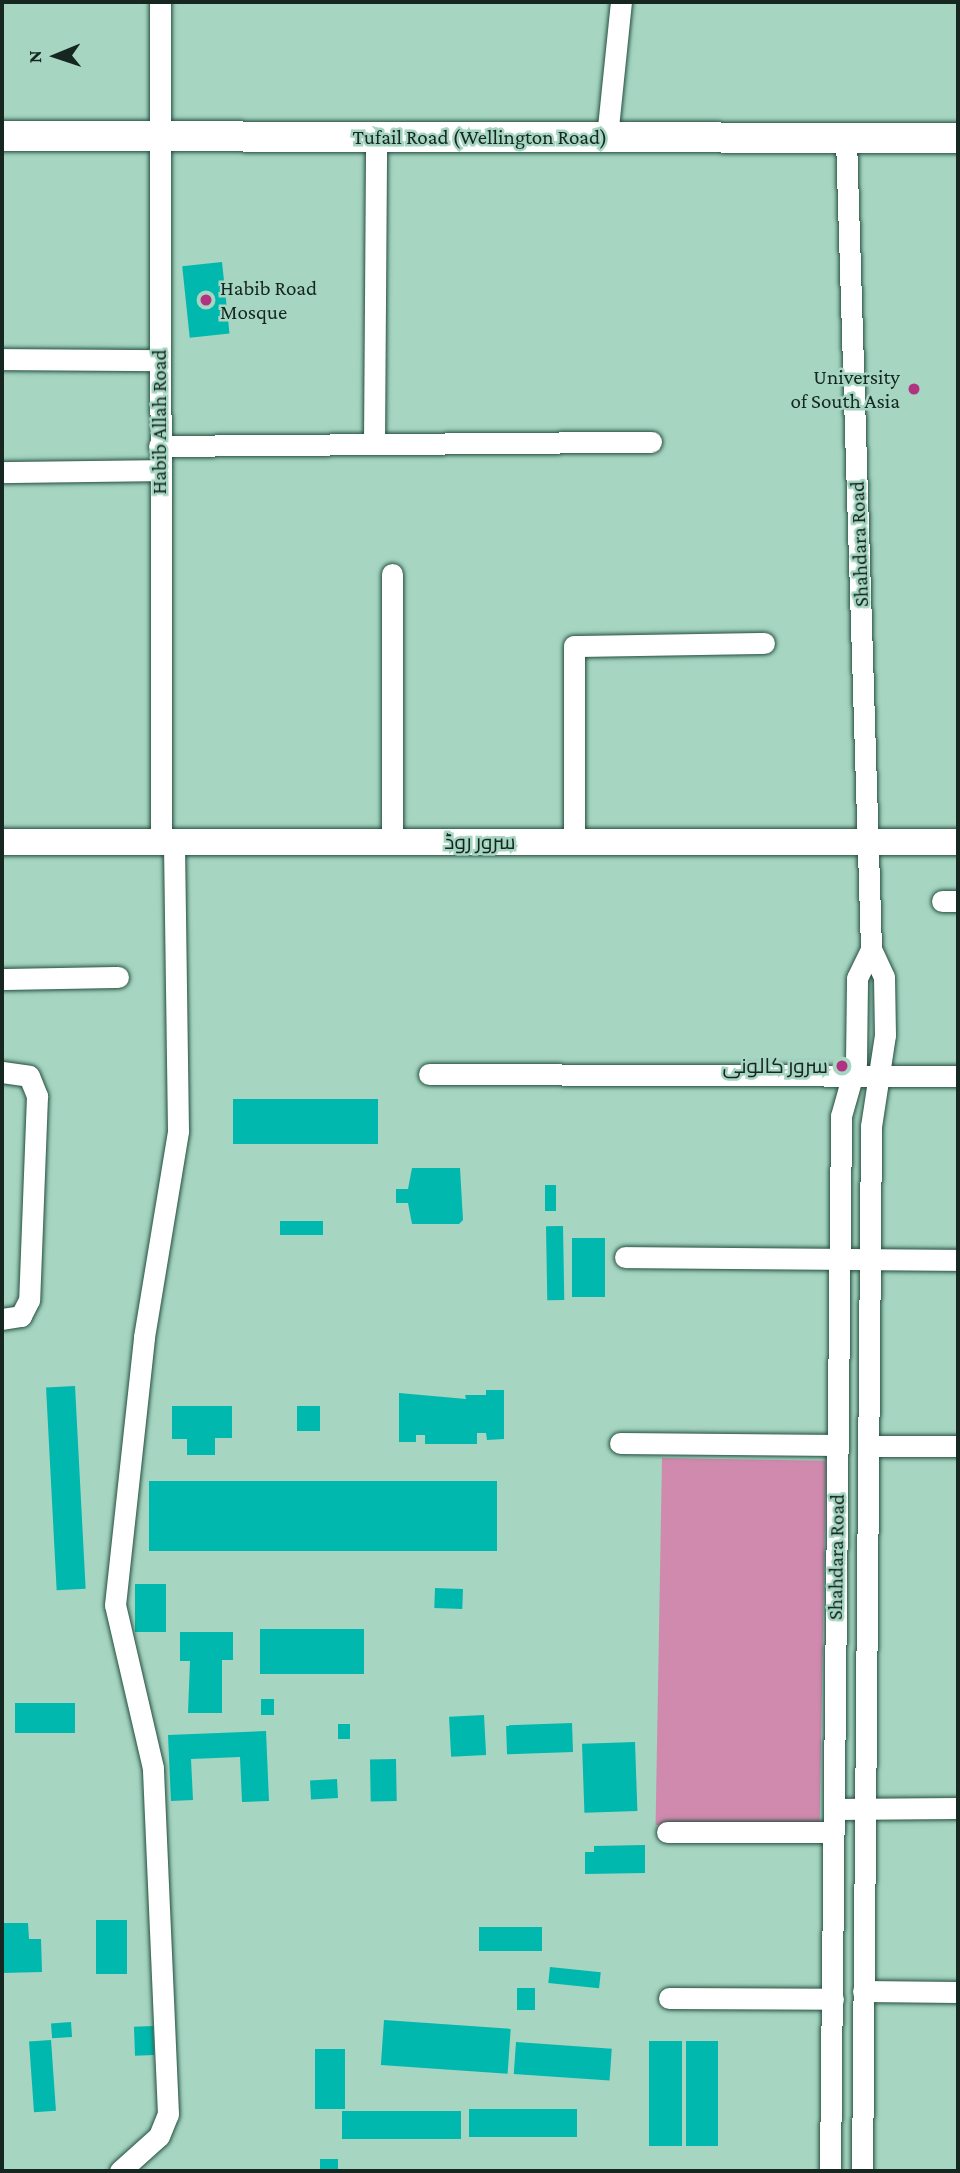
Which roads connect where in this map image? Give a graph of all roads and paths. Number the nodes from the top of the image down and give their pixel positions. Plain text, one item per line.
1 (160, 2) edge
2 (621, 2) edge
3 (2, 136) edge
4 (160, 137) junction
5 (376, 137) junction
6 (607, 137) junction
7 (845, 138) junction
8 (958, 138) edge
9 (2, 359) edge
10 (158, 360) junction
11 (651, 442) dead end
12 (374, 444) junction
13 (159, 446) junction
14 (159, 470) junction
15 (2, 472) edge
16 (392, 574) dead end
17 (764, 643) dead end
18 (2, 842) edge
19 (168, 842) junction
20 (392, 842) junction
21 (869, 842) junction
22 (958, 842) edge
23 (574, 843) junction
24 (871, 949) junction
25 (118, 977) dead end
26 (2, 979) edge
27 (2, 1072) edge
28 (429, 1074) dead end
29 (853, 1074) junction
30 (880, 1074) junction
31 (958, 1076) edge
32 (625, 1257) dead end
33 (839, 1259) junction
34 (869, 1260) junction
35 (958, 1261) edge
36 (2, 1319) edge
37 (620, 1443) dead end
38 (838, 1445) junction
39 (869, 1446) junction
40 (958, 1446) edge
41 (958, 1808) edge
42 (834, 1809) junction
43 (866, 1810) junction
44 (667, 1832) dead end
45 (833, 1832) junction
46 (863, 1992) junction
47 (958, 1992) edge
48 (669, 1998) dead end
49 (833, 1999) junction
50 (120, 2171) edge
51 (830, 2171) edge
52 (862, 2171) edge

1 - 4 street, Habib Allah Road
2 - 6 street
3 - 4 main road, Tufail Road (Wellington Road)
4 - 5 main road, Tufail Road (Wellington Road)
4 - 10 street, Habib Allah Road
5 - 6 main road, Tufail Road (Wellington Road)
5 - 12 street
6 - 7 main road, Tufail Road (Wellington Road)
7 - 8 main road, Tufail Road (Wellington Road)
7 - 21 street, Shahdara Road
9 - 10 street
10 - 13 street, Habib Allah Road
11 - 12 street
12 - 13 street
13 - 14 street, Habib Allah Road
14 - 15 street
14 - 19 street, Habib Allah Road
16 - 20 street
17 - 23 street
18 - 19 street, سرور روڈ
19 - 20 street, سرور روڈ
19 - 50 street, Habib Allah Road
20 - 23 street, سرور روڈ
21 - 22 street, سرور روڈ
21 - 23 street, سرور روڈ
21 - 24 street, Shahdara Road
24 - 29 street, Shahdara Road
24 - 30 street, Shahdara Road
25 - 26 street
27 - 36 street
28 - 29 street
29 - 30 street
29 - 33 street, Shahdara Road
30 - 31 street
30 - 34 street, Shahdara Road
32 - 33 street
33 - 34 street
33 - 38 street, Shahdara Road
34 - 35 street
34 - 39 street, Shahdara Road
37 - 38 street
38 - 42 street, Shahdara Road
39 - 40 street
39 - 43 street, Shahdara Road
41 - 43 street
42 - 43 street
42 - 45 street, Shahdara Road
43 - 46 street, Shahdara Road
44 - 45 street
45 - 49 street, Shahdara Road
46 - 47 street
46 - 52 street, Shahdara Road
48 - 49 street
49 - 51 street, Shahdara Road

